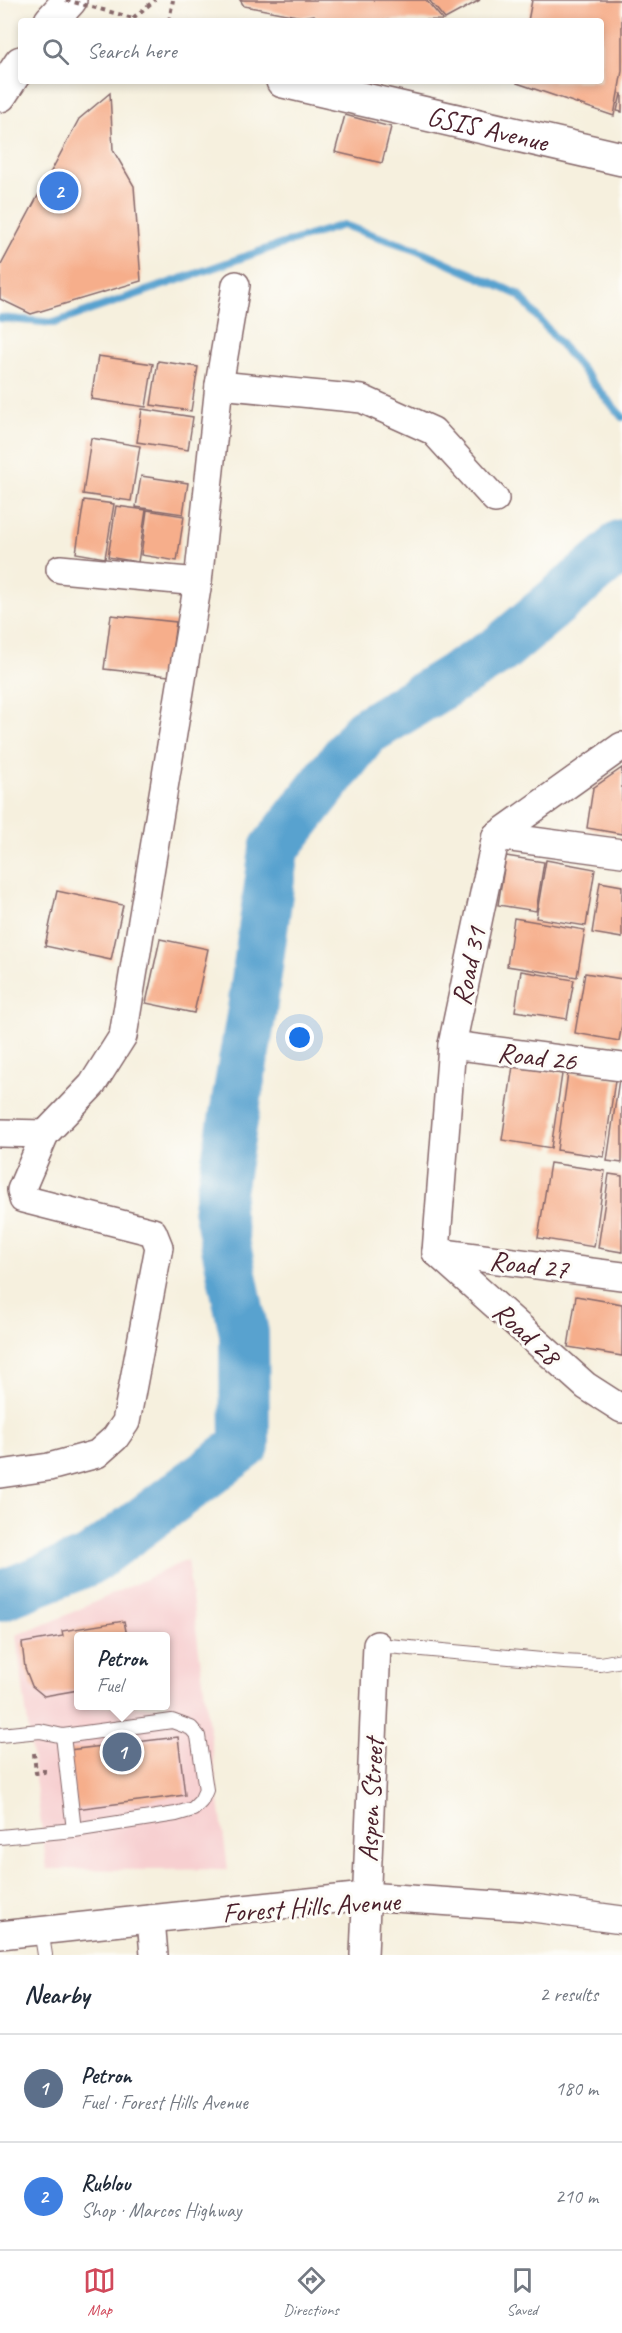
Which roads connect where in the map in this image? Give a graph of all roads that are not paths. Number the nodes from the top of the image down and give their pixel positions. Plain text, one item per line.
1 (68, 0) edge
2 (53, 18) edge
3 (18, 68) edge
4 (296, 84) edge
5 (0, 95) edge
6 (622, 159) edge
7 (236, 285) dead end
8 (219, 385) junction
9 (495, 499) dead end
10 (60, 569) dead end
11 (198, 582) junction
12 (622, 746) edge
13 (495, 836) junction
14 (622, 853) edge
15 (452, 1045) junction
16 (622, 1067) edge
17 (0, 1133) edge
18 (45, 1134) junction
19 (436, 1252) junction
20 (622, 1276) edge
21 (622, 1409) edge
22 (0, 1474) edge
23 (377, 1645) joint
24 (622, 1660) edge
25 (0, 1735) edge
26 (63, 1736) junction
27 (74, 1830) junction
28 (0, 1837) edge
29 (365, 1896) junction
30 (151, 1919) junction
31 (622, 1920) edge
32 (0, 1935) edge
33 (43, 1943) edge
34 (154, 1955) edge
35 (364, 1955) edge

1 - 2 street
3 - 5 street
4 - 6 street, GSIS Avenue
7 - 8 street
8 - 9 street
8 - 11 street
10 - 11 street
11 - 18 street
12 - 13 street
13 - 14 street
13 - 15 street, Road 31
15 - 16 street, Road 26
15 - 19 street, Road 31
17 - 18 street
18 - 22 street
19 - 20 street, Road 27
19 - 21 street, Road 28
23 - 24 lane
23 - 29 street, Aspen Street
25 - 26 lane
26 - 27 lane
26 - 27 lane
27 - 28 lane
29 - 30 street, Forest Hills Avenue
29 - 31 street, Forest Hills Avenue
29 - 35 street, Aspen Street
30 - 33 street, Forest Hills Avenue
30 - 34 street
32 - 33 street, Forest Hills Avenue

